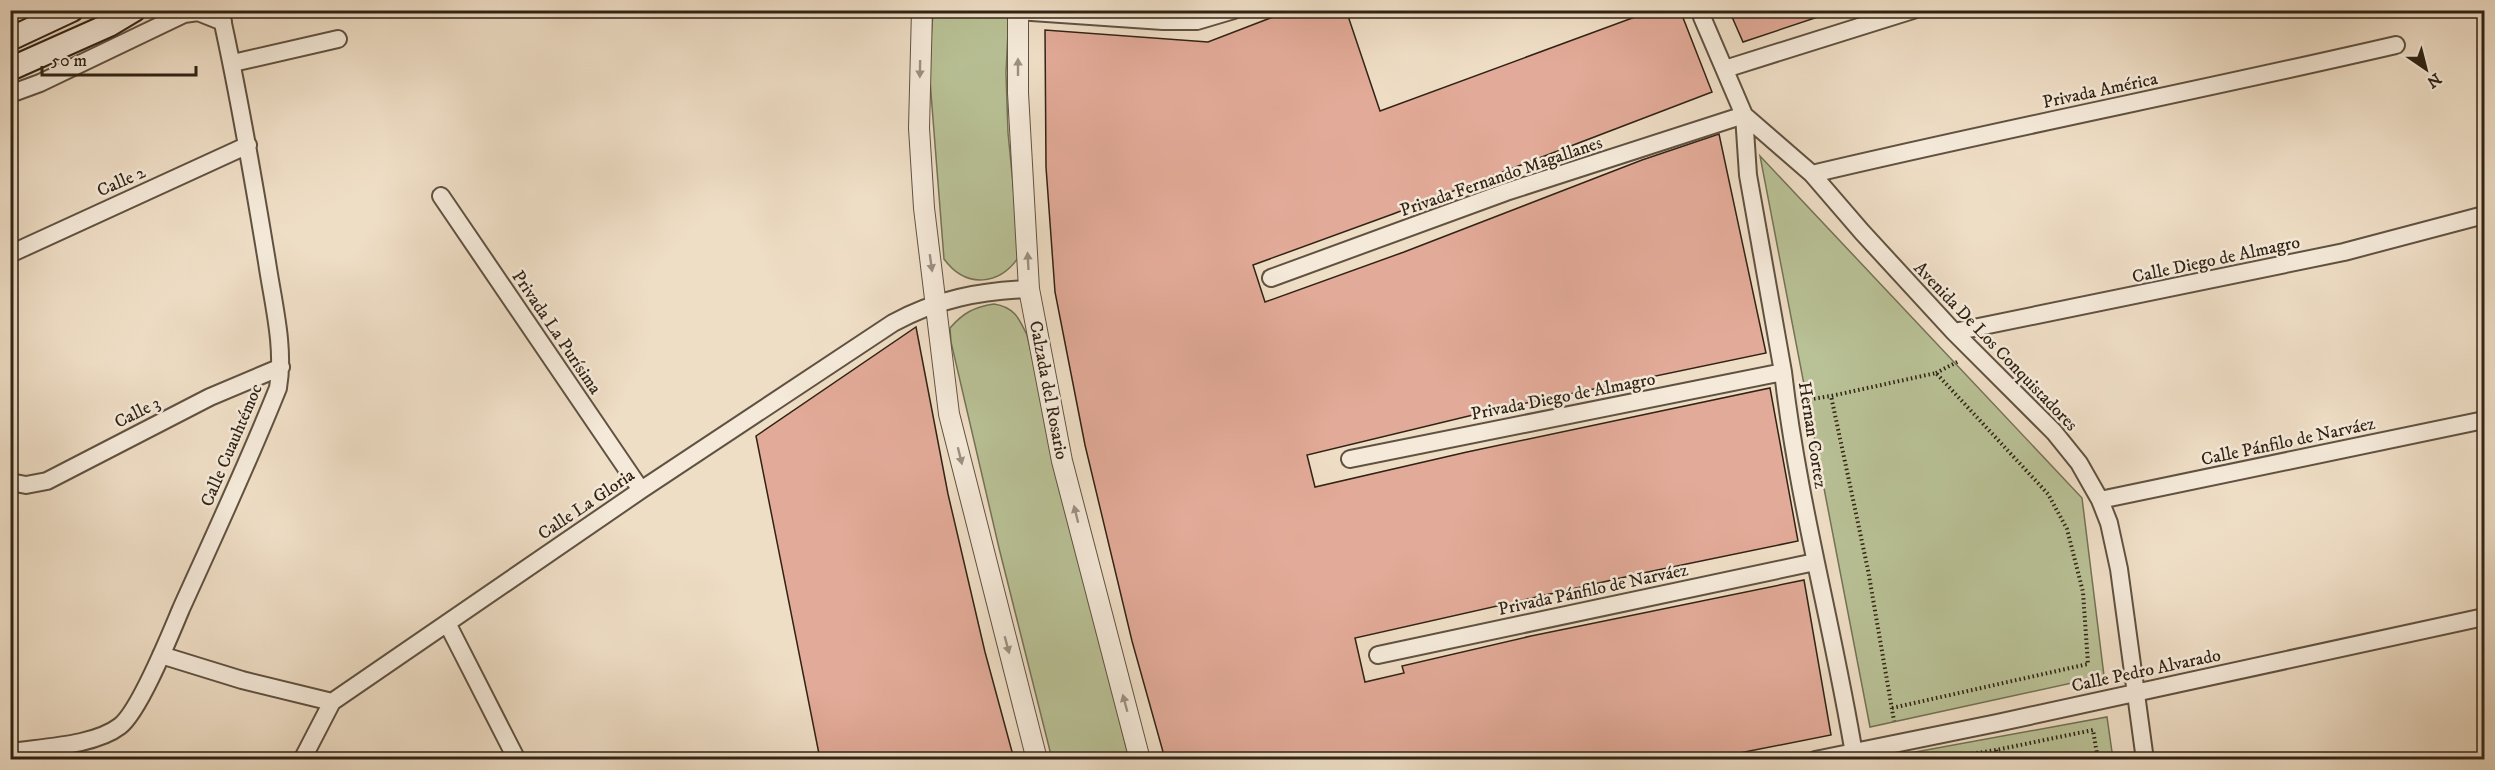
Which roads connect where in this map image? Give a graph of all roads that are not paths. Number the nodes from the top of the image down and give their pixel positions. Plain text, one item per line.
1 (72, 10) edge
2 (134, 10) edge
3 (922, 10) edge
4 (1234, 10) edge
5 (1913, 10) edge
6 (1018, 11) edge
7 (221, 16) edge
8 (1702, 17) dead end
9 (10, 39) edge
10 (338, 39) dead end
11 (2396, 45) dead end
12 (233, 63) junction
13 (10, 69) edge
14 (1725, 69) junction
15 (10, 94) edge
16 (1744, 115) junction
17 (248, 145) junction
18 (1812, 174) junction
19 (441, 196) dead end
20 (2484, 215) edge
21 (10, 254) edge
22 (1271, 278) dead end
23 (1029, 289) junction
24 (937, 303) junction
25 (1954, 332) junction
26 (281, 367) junction
27 (1784, 372) junction
28 (2484, 420) edge
29 (1350, 459) dead end
30 (10, 482) edge
31 (641, 490) junction
32 (2100, 500) junction
33 (1815, 562) junction
34 (2484, 617) edge
35 (447, 623) junction
36 (161, 655) junction
37 (1378, 655) dead end
38 (2135, 693) junction
39 (332, 702) junction
40 (10, 752) edge
41 (1854, 755) edge
42 (303, 759) edge
43 (517, 759) edge
44 (1037, 759) edge
45 (1140, 759) edge
46 (1815, 759) edge
47 (2145, 759) edge

1 - 9 main road
2 - 13 main road
3 -> 24 street
4 - 6 street
5 - 14 street
23 -> 6 street, Calzada del Rosario
7 - 12 street, Calle Cuauhtémoc
7 - 15 street
8 - 14 street, Avenida De Los Conquistadores
10 - 12 street
11 - 18 street, Privada América
12 - 17 street, Calle Cuauhtémoc
14 - 16 street, Avenida De Los Conquistadores
16 - 18 street, Avenida De Los Conquistadores
16 - 22 street, Privada Fernando Magallanes
16 - 27 street, Hernan Cortez
17 - 21 street, Calle 2
17 - 26 street, Calle Cuauhtémoc
18 - 25 street, Avenida De Los Conquistadores
19 - 31 street, Privada La Purísima
20 - 25 street, Calle Diego de Almagro
23 - 24 street, Calle La Gloria
45 -> 23 street, Calzada del Rosario
24 - 31 street, Calle La Gloria
24 -> 44 street
25 - 32 street, Avenida De Los Conquistadores
26 - 30 street, Calle 3
26 - 36 street, Calle Cuauhtémoc
27 - 29 street, Privada Diego de Almagro
27 - 33 street, Hernan Cortez
28 - 32 street, Calle Pánfilo de Narváez
31 - 35 street, Calle La Gloria
32 - 38 street, Avenida De Los Conquistadores
33 - 37 street, Privada Pánfilo de Narváez
33 - 41 street, Hernan Cortez
34 - 38 street, Calle Pedro Alvarado
35 - 39 street, Calle La Gloria
35 - 43 street
36 - 39 street
36 - 40 street, Calle Cuauhtémoc
38 - 41 street, Calle Pedro Alvarado
38 - 47 street, Avenida De Los Conquistadores
39 - 42 street
41 - 46 street, Calle Pedro Alvarado

